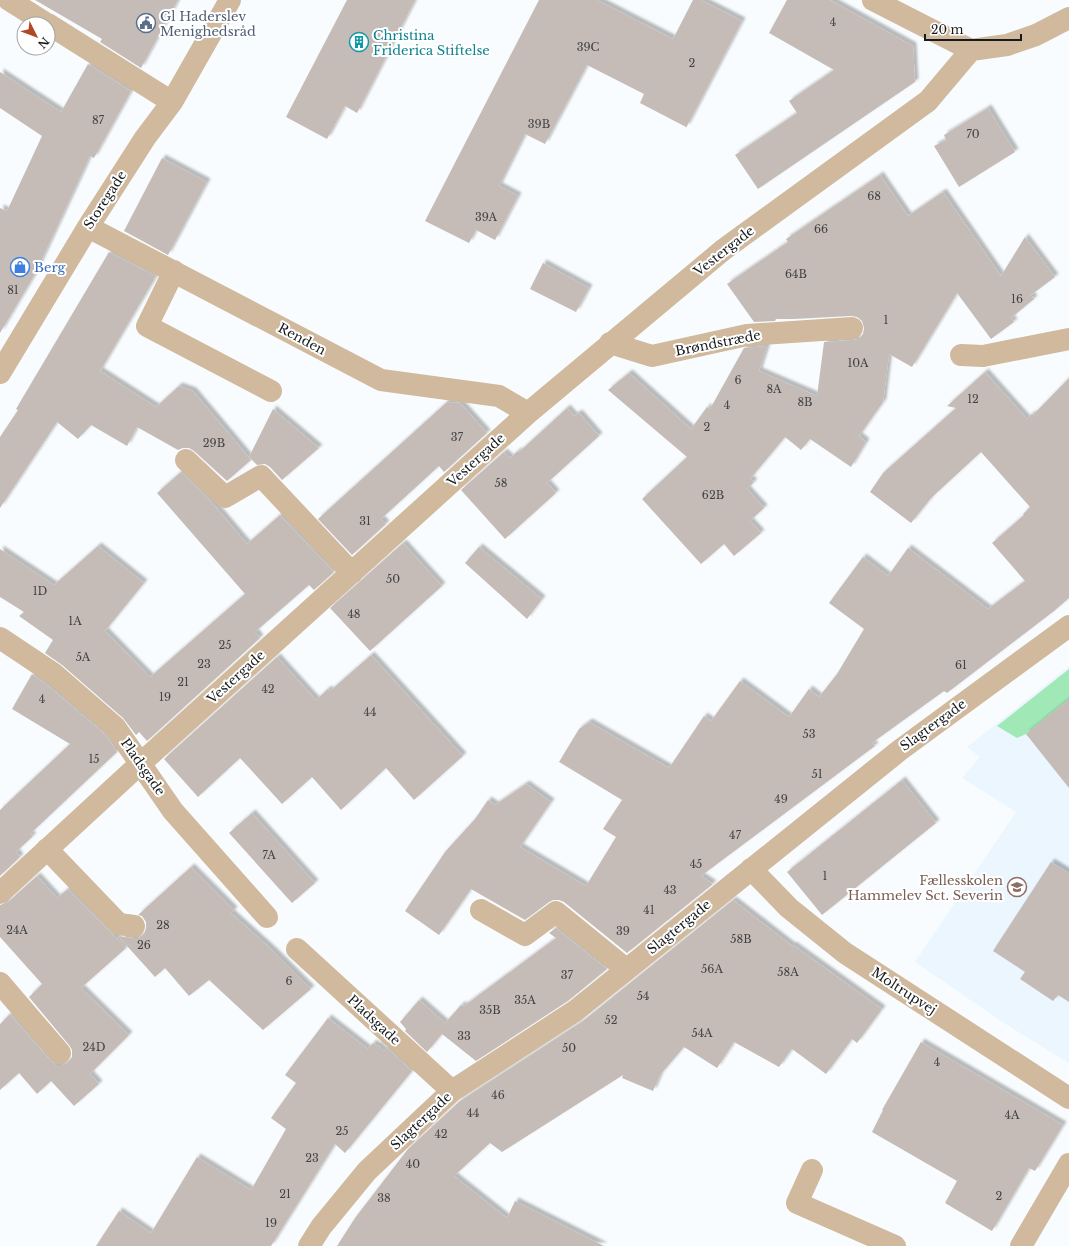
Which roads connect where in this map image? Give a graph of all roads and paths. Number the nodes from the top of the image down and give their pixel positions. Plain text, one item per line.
1 (9, 0) edge
2 (230, 0) edge
3 (233, 0) edge
4 (874, 0) edge
5 (35, 16) edge
6 (1067, 20) edge
7 (56, 29) edge
8 (214, 29) junction
9 (971, 50) junction
10 (172, 102) junction
11 (88, 227) junction
12 (174, 271) junction
13 (852, 328) dead end
14 (1069, 339) edge
15 (610, 344) junction
16 (962, 355) dead end
17 (0, 373) edge
18 (271, 391) dead end
19 (528, 413) junction
20 (186, 460) dead end
21 (352, 573) junction
22 (1069, 626) edge
23 (0, 638) edge
24 (141, 763) junction
25 (47, 849) junction
26 (751, 869) junction
27 (0, 893) edge
28 (481, 910) dead end
29 (267, 917) dead end
30 (134, 926) dead end
31 (296, 949) dead end
32 (626, 969) junction
33 (0, 983) edge
34 (60, 1053) dead end
35 (452, 1091) junction
36 (1069, 1098) edge
37 (1069, 1164) edge
38 (812, 1170) dead end
39 (309, 1246) edge
40 (896, 1246) edge
41 (1021, 1246) edge

1 - 5 street
2 - 8 street, Storegade
3 - 8 street, Storegade
4 - 9 street
6 - 9 street
7 - 10 street
8 - 10 street, Storegade
9 - 15 street, Vestergade
10 - 11 street, Storegade
11 - 12 street, Renden
11 - 17 street, Storegade
12 - 18 street
12 - 19 street, Renden
13 - 15 street, Brøndstræde
14 - 16 street
15 - 19 street, Vestergade
19 - 21 street, Vestergade
20 - 21 street
21 - 24 street, Vestergade
22 - 26 street, Slagtergade
23 - 24 street, Pladsgade
24 - 25 street, Vestergade
24 - 29 street, Pladsgade
25 - 27 street, Vestergade
25 - 30 street
26 - 32 street, Slagtergade
26 - 36 street, Moltrupvej
28 - 32 street
31 - 35 street, Pladsgade
32 - 35 street, Slagtergade
33 - 34 street
35 - 39 street, Slagtergade
37 - 41 street
38 - 40 street

